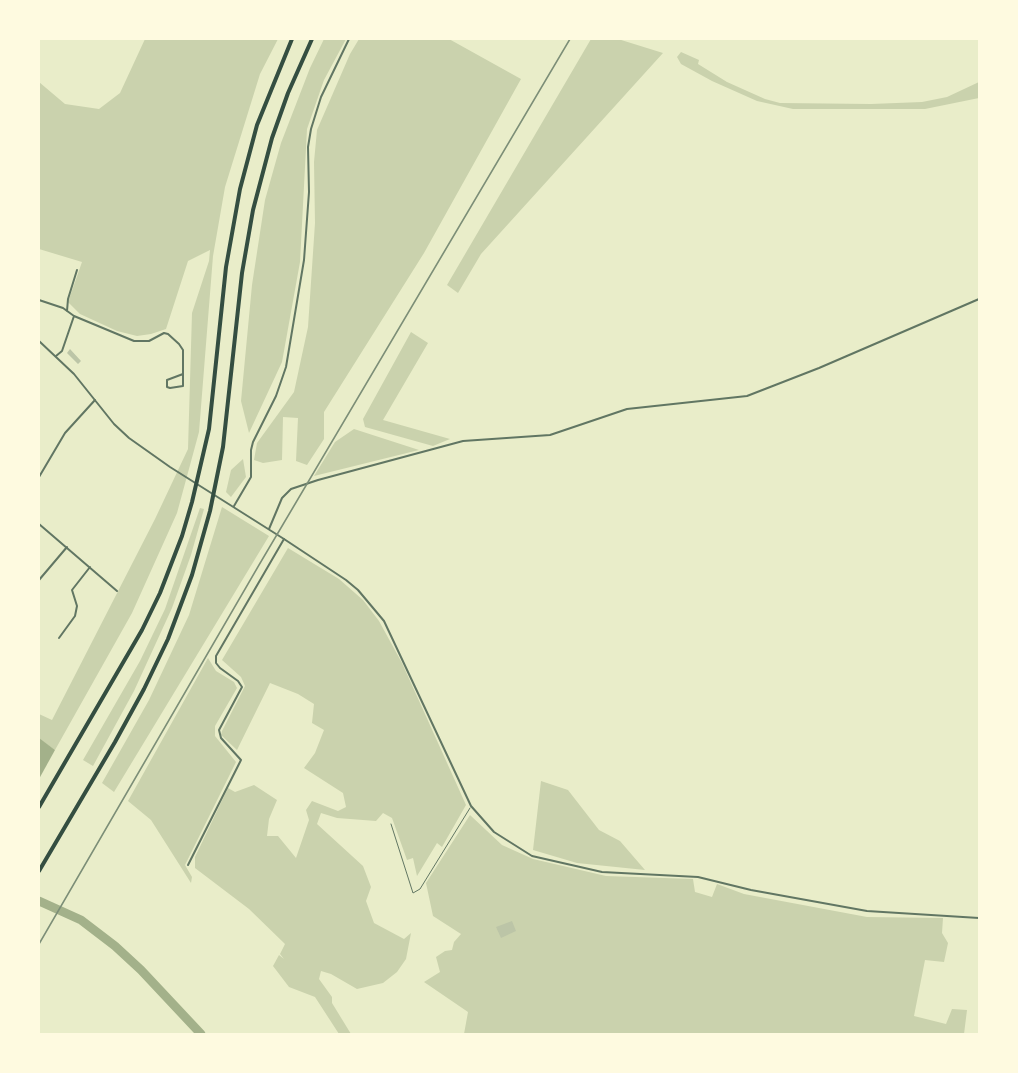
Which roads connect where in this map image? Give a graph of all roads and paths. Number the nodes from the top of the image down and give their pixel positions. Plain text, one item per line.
1 (292, 39) edge
2 (312, 39) edge
3 (349, 39) edge
4 (77, 270) dead end
5 (39, 300) edge
6 (979, 300) edge
7 (67, 311) junction
8 (74, 316) junction
9 (39, 341) edge
10 (56, 356) junction
11 (183, 374) junction
12 (95, 399) junction
13 (39, 477) edge
14 (234, 506) junction
15 (39, 524) edge
16 (269, 529) junction
17 (284, 539) junction
18 (67, 547) junction
19 (90, 567) junction
20 (39, 580) edge
21 (117, 591) dead end
22 (58, 638) dead end
23 (471, 806) junction
24 (39, 807) edge
25 (392, 824) dead end
26 (188, 865) dead end
27 (39, 871) edge
28 (979, 918) edge

1 - 24 highway
2 - 27 highway
3 - 14 street
4 - 7 street
5 - 7 street
6 - 16 street
7 - 8 street
8 - 10 street
8 - 11 street
9 - 10 street
10 - 12 street
11 - 11 street
12 - 13 street
12 - 14 street
14 - 16 street
15 - 18 street
16 - 17 street
17 - 23 street
17 - 26 street
18 - 19 street
18 - 20 street
19 - 21 street
19 - 22 street
23 - 25 lane
23 - 28 street

